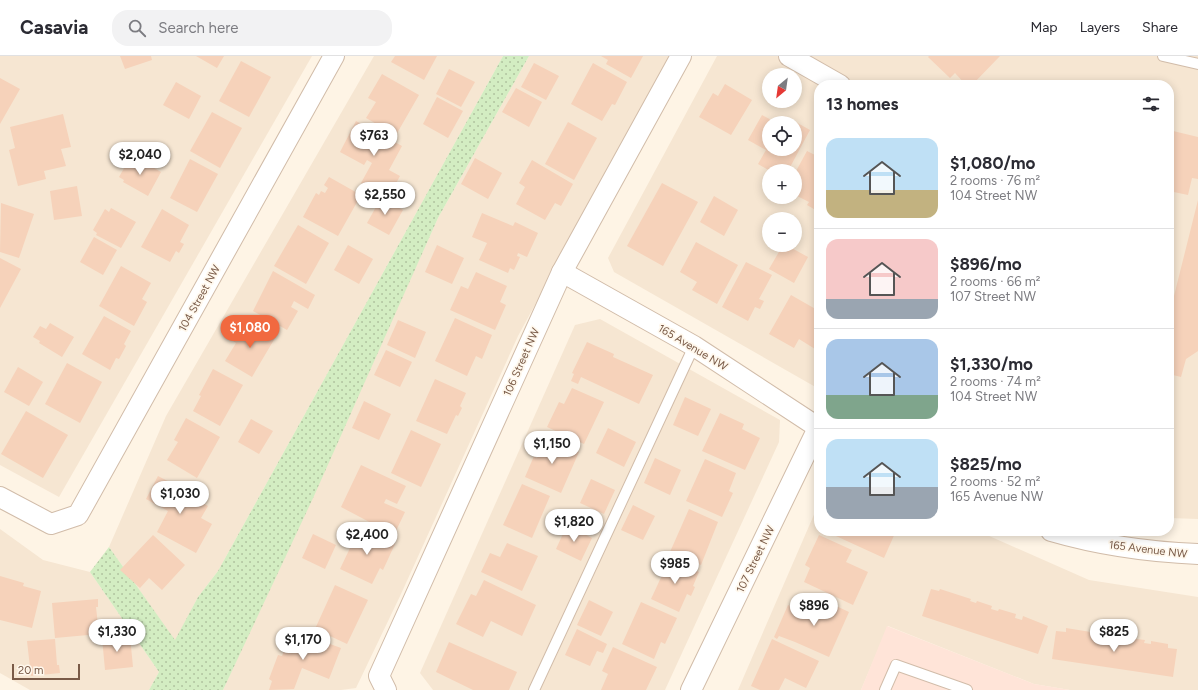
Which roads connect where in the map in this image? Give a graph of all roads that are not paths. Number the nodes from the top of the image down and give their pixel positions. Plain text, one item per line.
1 (334, 56) edge
2 (681, 56) edge
3 (790, 56) edge
4 (1163, 56) edge
5 (1198, 64) edge
6 (831, 80) edge
7 (562, 272) junction
8 (694, 346) junction
9 (814, 425) edge
10 (814, 438) edge
11 (0, 496) edge
12 (1070, 536) edge
13 (1198, 554) edge
14 (383, 683) edge
15 (534, 690) edge
16 (691, 690) edge
17 (885, 690) edge
18 (967, 690) edge

1 - 11 street, 104 Street NW
2 - 7 street, 106 Street NW
3 - 6 street
4 - 5 lane
7 - 8 street, 165 Avenue NW
7 - 14 street, 106 Street NW
8 - 9 street, 165 Avenue NW
8 - 15 lane
10 - 16 street, 107 Street NW
12 - 13 street, 165 Avenue NW
17 - 18 lane

